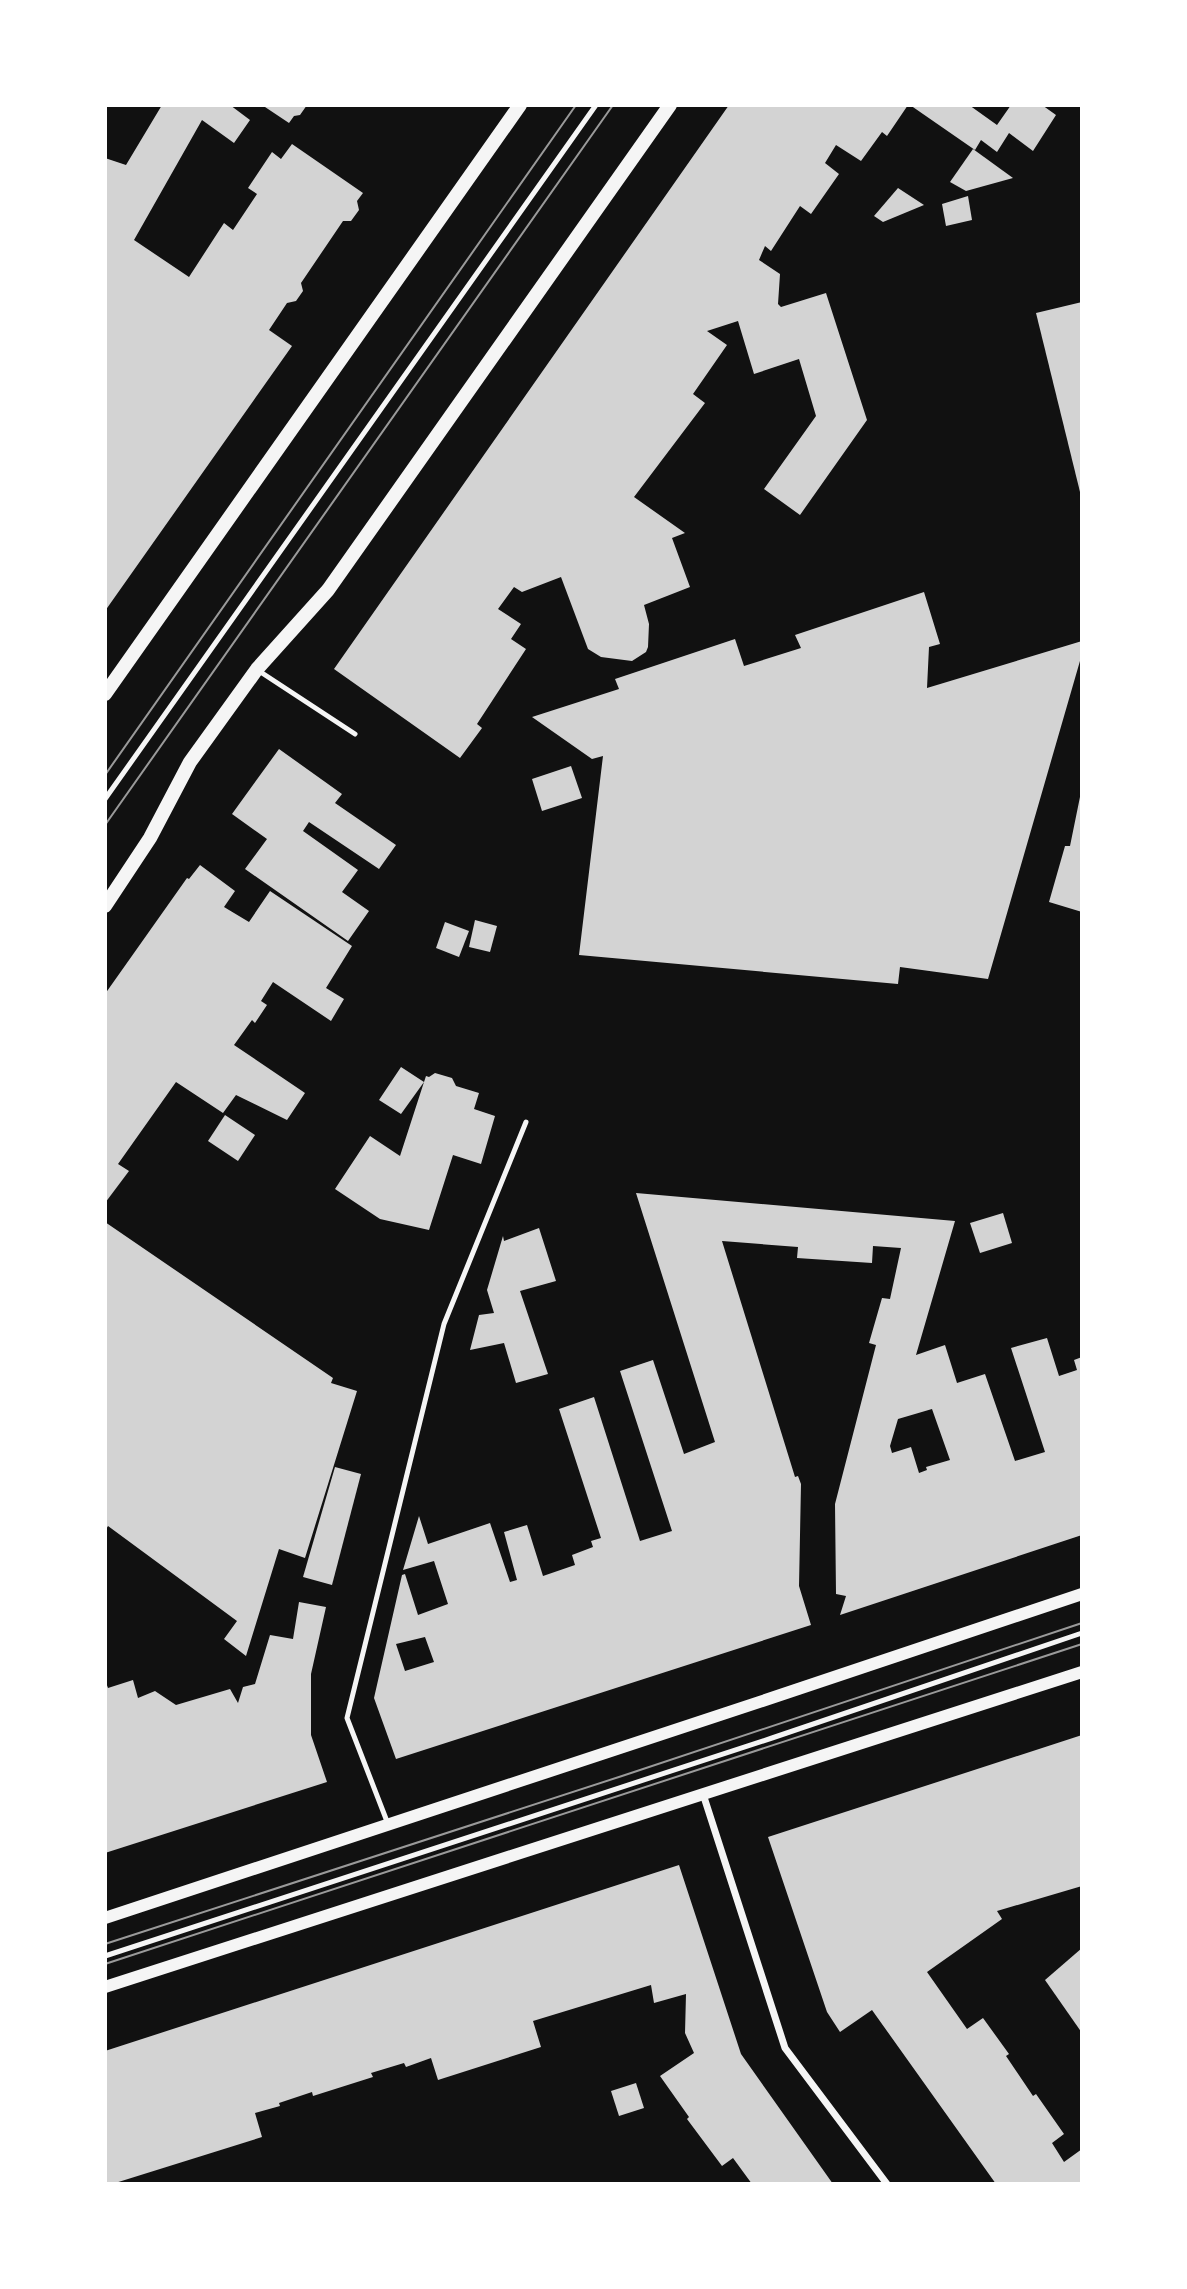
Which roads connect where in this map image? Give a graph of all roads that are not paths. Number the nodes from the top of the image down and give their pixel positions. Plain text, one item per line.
1 (520, 105) edge
2 (596, 105) edge
3 (670, 105) edge
4 (257, 669) junction
5 (105, 694) edge
6 (355, 734) dead end
7 (105, 799) edge
8 (105, 906) edge
9 (526, 1122) dead end
10 (1082, 1594) edge
11 (1082, 1633) edge
12 (1082, 1672) edge
13 (703, 1794) junction
14 (388, 1824) junction
15 (105, 1918) edge
16 (105, 1956) edge
17 (105, 1987) edge
18 (887, 2184) edge

1 - 5 main road
2 - 7 lane
3 - 4 main road
4 - 6 lane
4 - 8 main road
9 - 14 lane
10 - 14 street
11 - 16 lane
12 - 13 street
13 - 17 street
13 - 18 street
14 - 15 street

